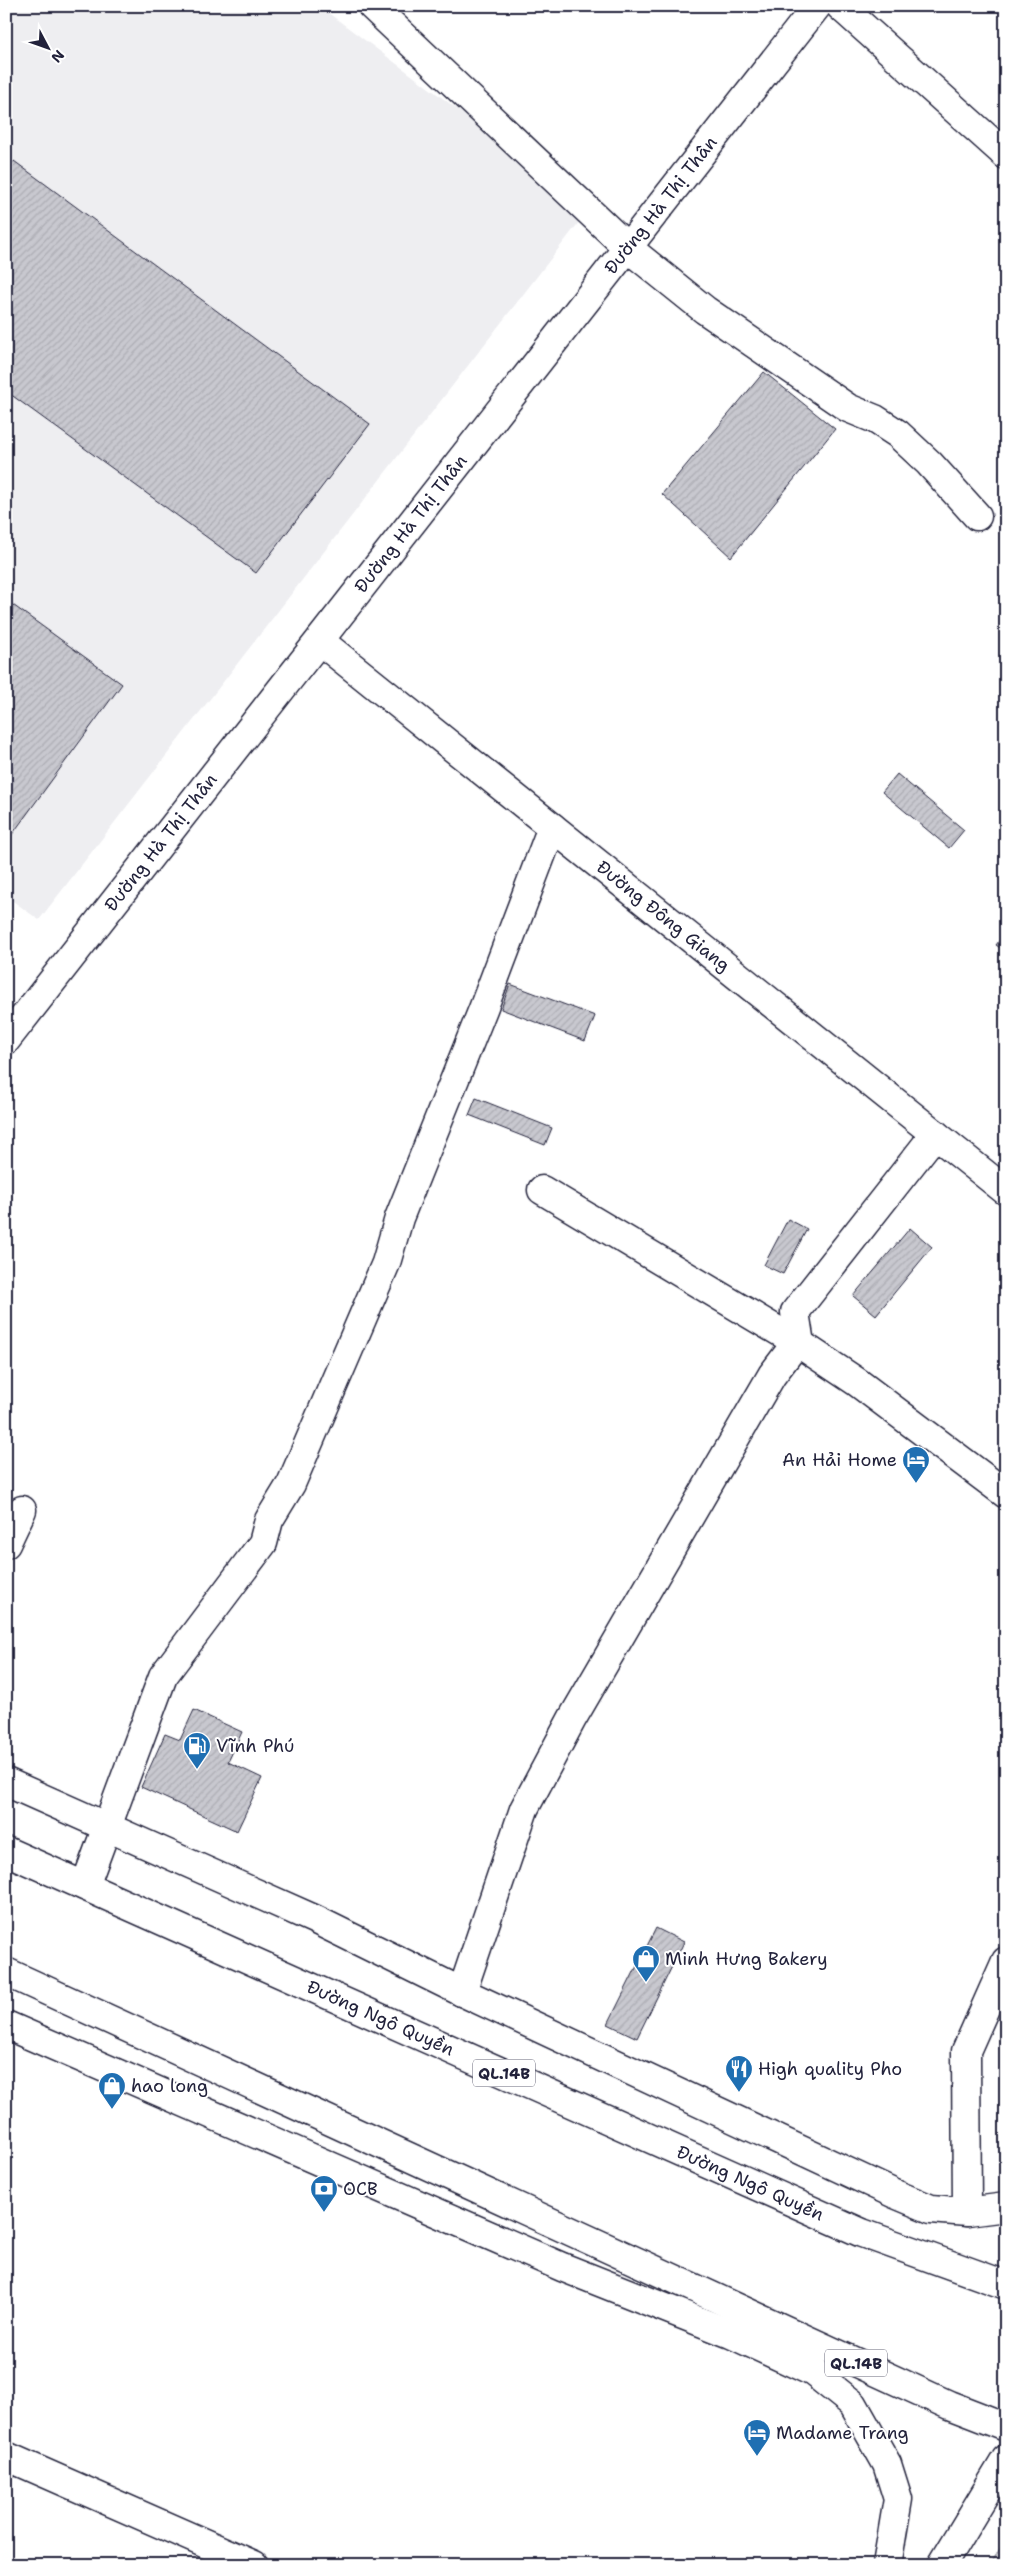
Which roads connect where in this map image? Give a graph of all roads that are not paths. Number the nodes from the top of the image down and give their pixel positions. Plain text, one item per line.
1 (372, 6) edge
2 (817, 6) edge
3 (840, 6) edge
4 (1006, 155) edge
5 (628, 248) junction
6 (977, 516) dead end
7 (320, 642) junction
8 (552, 827) junction
9 (6, 1040) edge
10 (935, 1134) junction
11 (542, 1190) dead end
12 (1006, 1191) edge
13 (800, 1344) junction
14 (1006, 1494) edge
15 (22, 1510) dead end
16 (6, 1544) edge
17 (6, 1782) edge
18 (108, 1826) junction
19 (6, 1851) edge
20 (85, 1886) junction
21 (1006, 1961) edge
22 (6, 1972) edge
23 (462, 1992) junction
24 (6, 2025) edge
25 (1006, 2207) edge
26 (967, 2212) junction
27 (1006, 2285) edge
28 (1006, 2426) edge
29 (7, 2457) edge
30 (1006, 2459) edge
31 (254, 2565) edge
32 (887, 2565) edge
33 (942, 2565) edge

1 - 5 main road
2 - 5 main road, Đường Hà Thị Thân
3 - 4 main road
5 - 6 main road
5 - 7 main road, Đường Hà Thị Thân
7 - 8 main road, Đường Đông Giang
7 - 9 main road, Đường Hà Thị Thân
8 - 10 main road, Đường Đông Giang
8 - 18 main road
10 - 12 main road, Đường Đông Giang
10 - 13 main road
11 - 13 main road
13 - 14 main road
13 - 23 main road
15 - 16 main road
17 - 18 main road
18 - 20 main road
18 - 23 main road
19 - 20 main road, Đường Ngô Quyền / QL.14B
20 - 27 main road, Đường Ngô Quyền / QL.14B
21 - 26 main road
22 - 28 main road, QL.14B
23 - 26 main road
24 - 32 main road
25 - 26 main road
29 - 31 main road
30 - 33 main road

